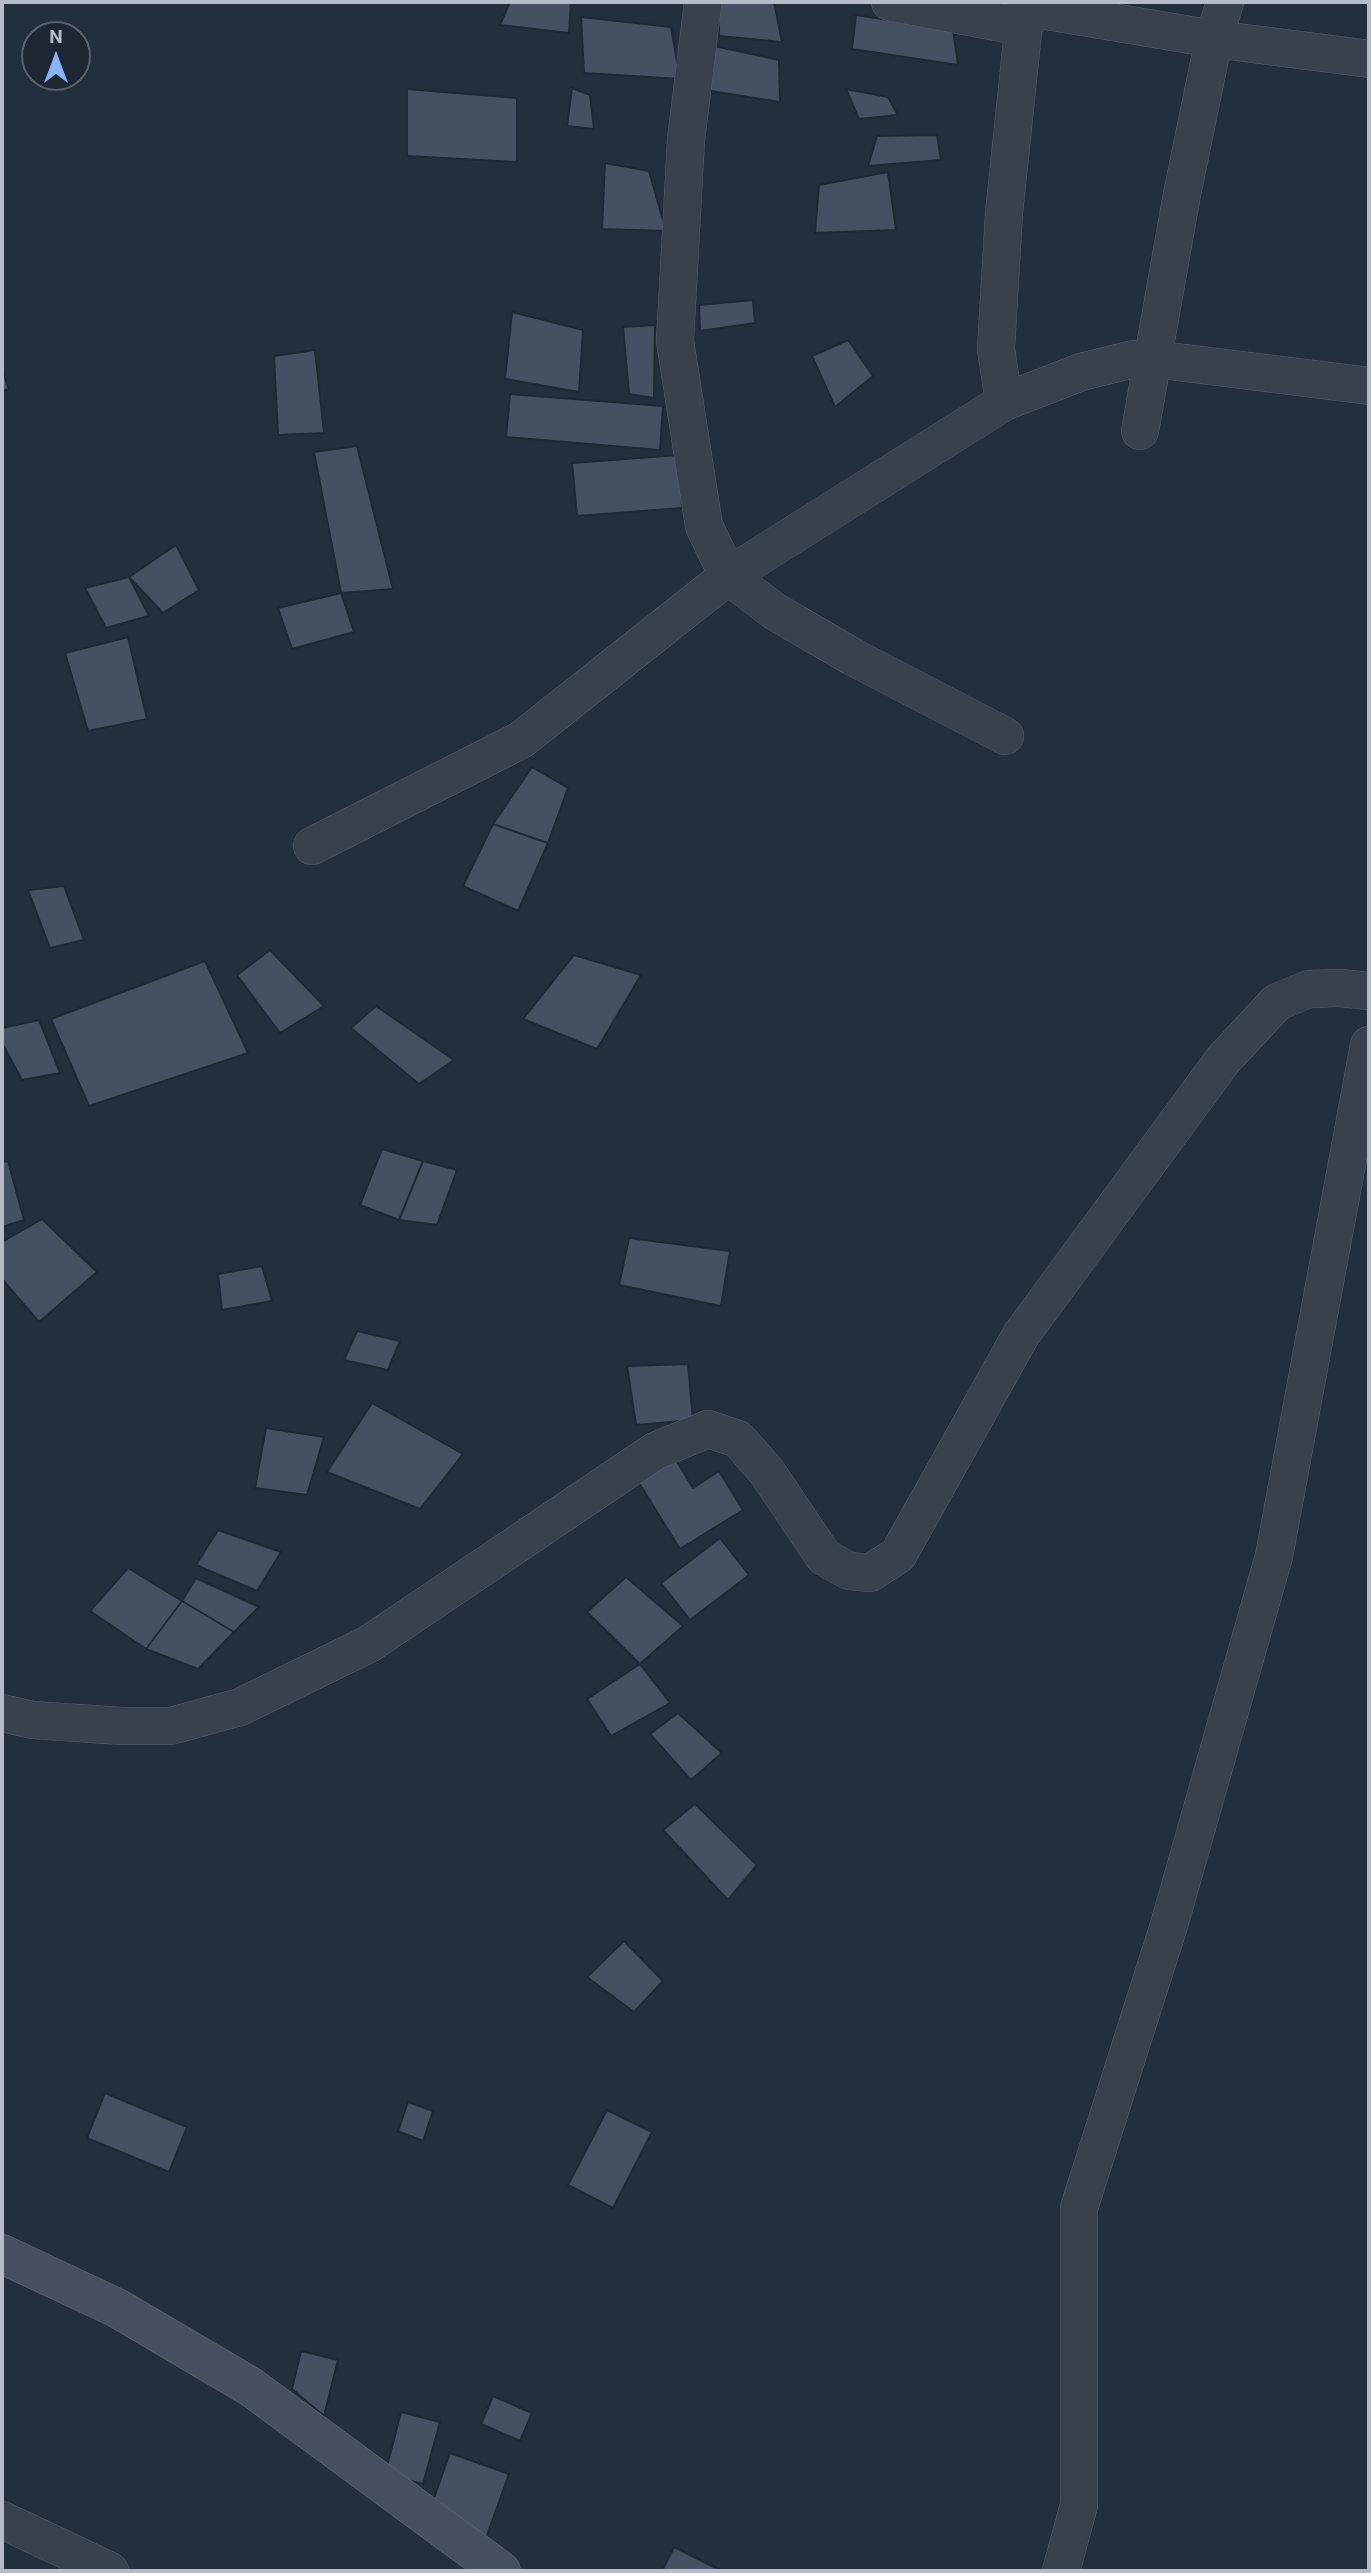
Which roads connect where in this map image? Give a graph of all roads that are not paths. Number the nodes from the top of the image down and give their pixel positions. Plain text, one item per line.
1 (704, 2) edge
2 (890, 2) edge
3 (1225, 2) edge
4 (1025, 15) edge
5 (1214, 39) junction
6 (1369, 58) edge
7 (1153, 359) junction
8 (1369, 386) edge
9 (1004, 402) junction
10 (1140, 431) dead end
11 (728, 576) junction
12 (1005, 736) dead end
13 (312, 846) dead end
14 (1369, 991) edge
15 (1369, 1045) edge
16 (2, 1713) edge
17 (2, 2254) edge
18 (2, 2520) edge
19 (110, 2571) edge
20 (501, 2571) edge
21 (1061, 2571) edge

1 - 11 street
2 - 4 street
3 - 5 street
4 - 5 street
4 - 9 street
5 - 6 street
5 - 7 street
7 - 8 street
7 - 9 street
7 - 10 street
9 - 11 street
11 - 12 street
11 - 13 street
14 - 16 street
15 - 21 street
17 - 20 street
18 - 19 street

